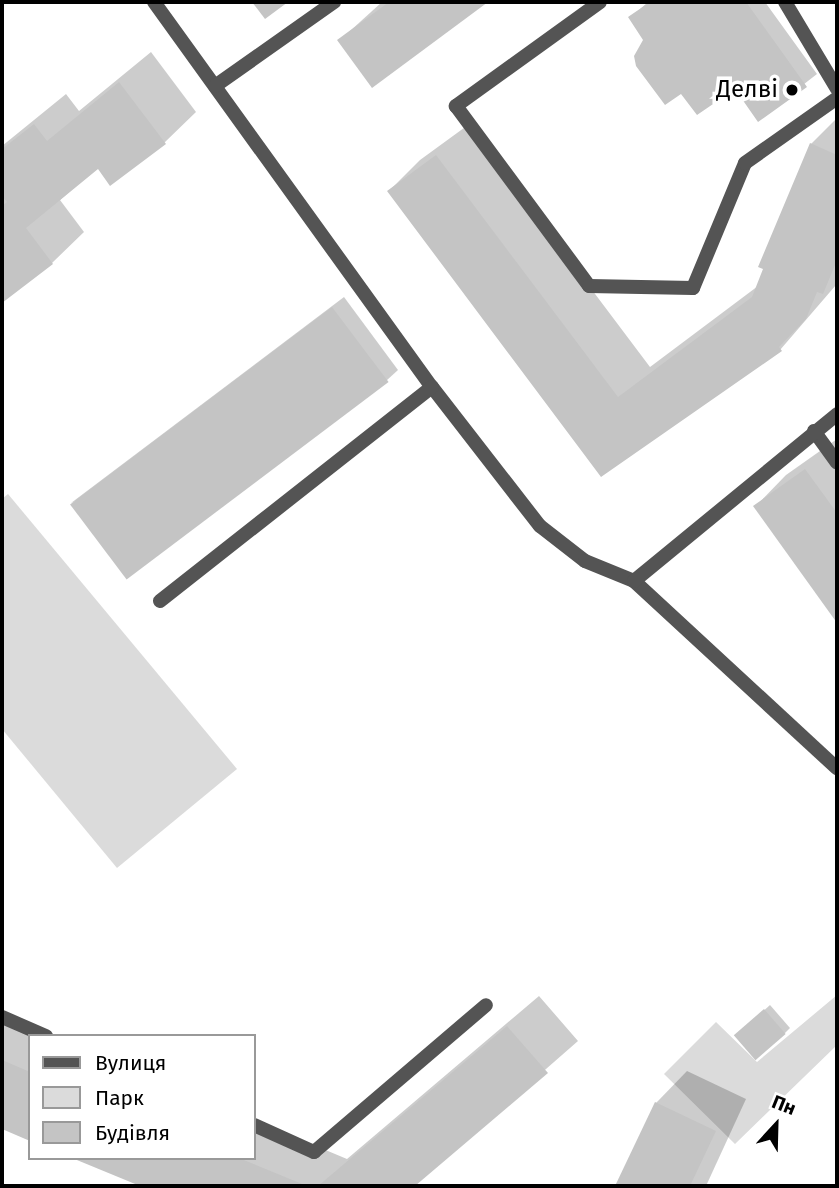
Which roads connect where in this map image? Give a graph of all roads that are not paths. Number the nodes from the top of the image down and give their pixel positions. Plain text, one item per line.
1 (154, 2) edge
2 (334, 2) edge
3 (600, 2) edge
4 (785, 2) edge
5 (215, 86) junction
6 (837, 89) edge
7 (837, 98) edge
8 (432, 387) junction
9 (837, 414) edge
10 (814, 431) junction
11 (837, 463) edge
12 (634, 581) junction
13 (160, 601) dead end
14 (837, 768) edge
15 (486, 1005) dead end
16 (2, 1017) edge
17 (41, 1034) edge
18 (256, 1126) edge

1 - 5 street
2 - 5 street
3 - 7 street
4 - 6 street
5 - 8 street
8 - 12 street
8 - 13 street
9 - 10 street
10 - 11 street
10 - 12 street
12 - 14 street
15 - 18 street
16 - 17 street

